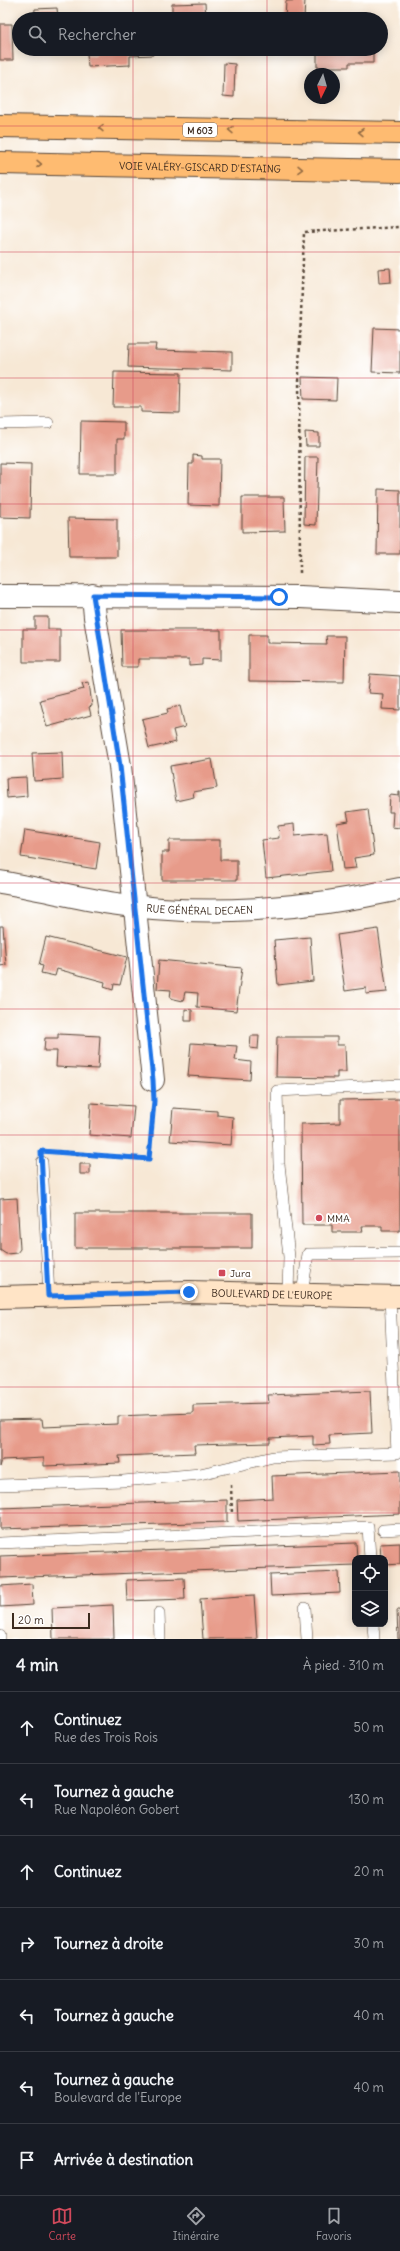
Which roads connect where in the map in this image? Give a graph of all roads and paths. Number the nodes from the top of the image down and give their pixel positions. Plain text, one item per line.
1 (0, 126) edge
2 (400, 133) edge
3 (0, 163) edge
4 (400, 171) edge
5 (400, 227) edge
6 (48, 423) dead end
7 (0, 424) edge
8 (93, 595) junction
9 (0, 596) edge
10 (300, 597) junction
11 (400, 602) edge
12 (0, 882) edge
13 (400, 889) edge
14 (135, 905) junction
15 (153, 1080) joint
16 (400, 1085) edge
17 (42, 1162) joint
18 (400, 1253) edge
19 (295, 1294) junction
20 (48, 1296) junction
21 (0, 1297) edge
22 (395, 1297) edge
23 (398, 1454) edge
24 (0, 1485) edge
25 (232, 1504) dead end
26 (232, 1512) dead end
27 (400, 1529) edge
28 (383, 1530) dead end
29 (0, 1543) edge
30 (370, 1555) edge
31 (305, 1608) dead end
32 (159, 1613) dead end
33 (373, 1627) edge
34 (160, 1639) edge
35 (307, 1639) edge
36 (374, 1639) edge

2 -> 1 highway, M 603
3 -> 4 highway, VOIE VALÉRY-GISCARD D'ESTAING
5 - 10 path
6 - 7 lane
8 - 9 street
8 - 10 street
8 - 14 street
10 - 11 street
12 - 14 street, RUE GÉNÉRAL DECAEN
13 - 14 street, RUE GÉNÉRAL DECAEN
14 - 15 street
15 - 17 path
16 - 19 lane
17 - 20 lane
18 - 19 lane
19 - 20 main road, BOULEVARD DE L'EUROPE
19 - 22 main road, BOULEVARD DE L'EUROPE
20 - 21 main road, BOULEVARD DE L'EUROPE
22 - 23 lane
23 - 24 lane
25 - 26 path
27 - 28 lane
29 - 30 lane
31 - 35 lane
32 - 34 lane
33 - 36 lane

